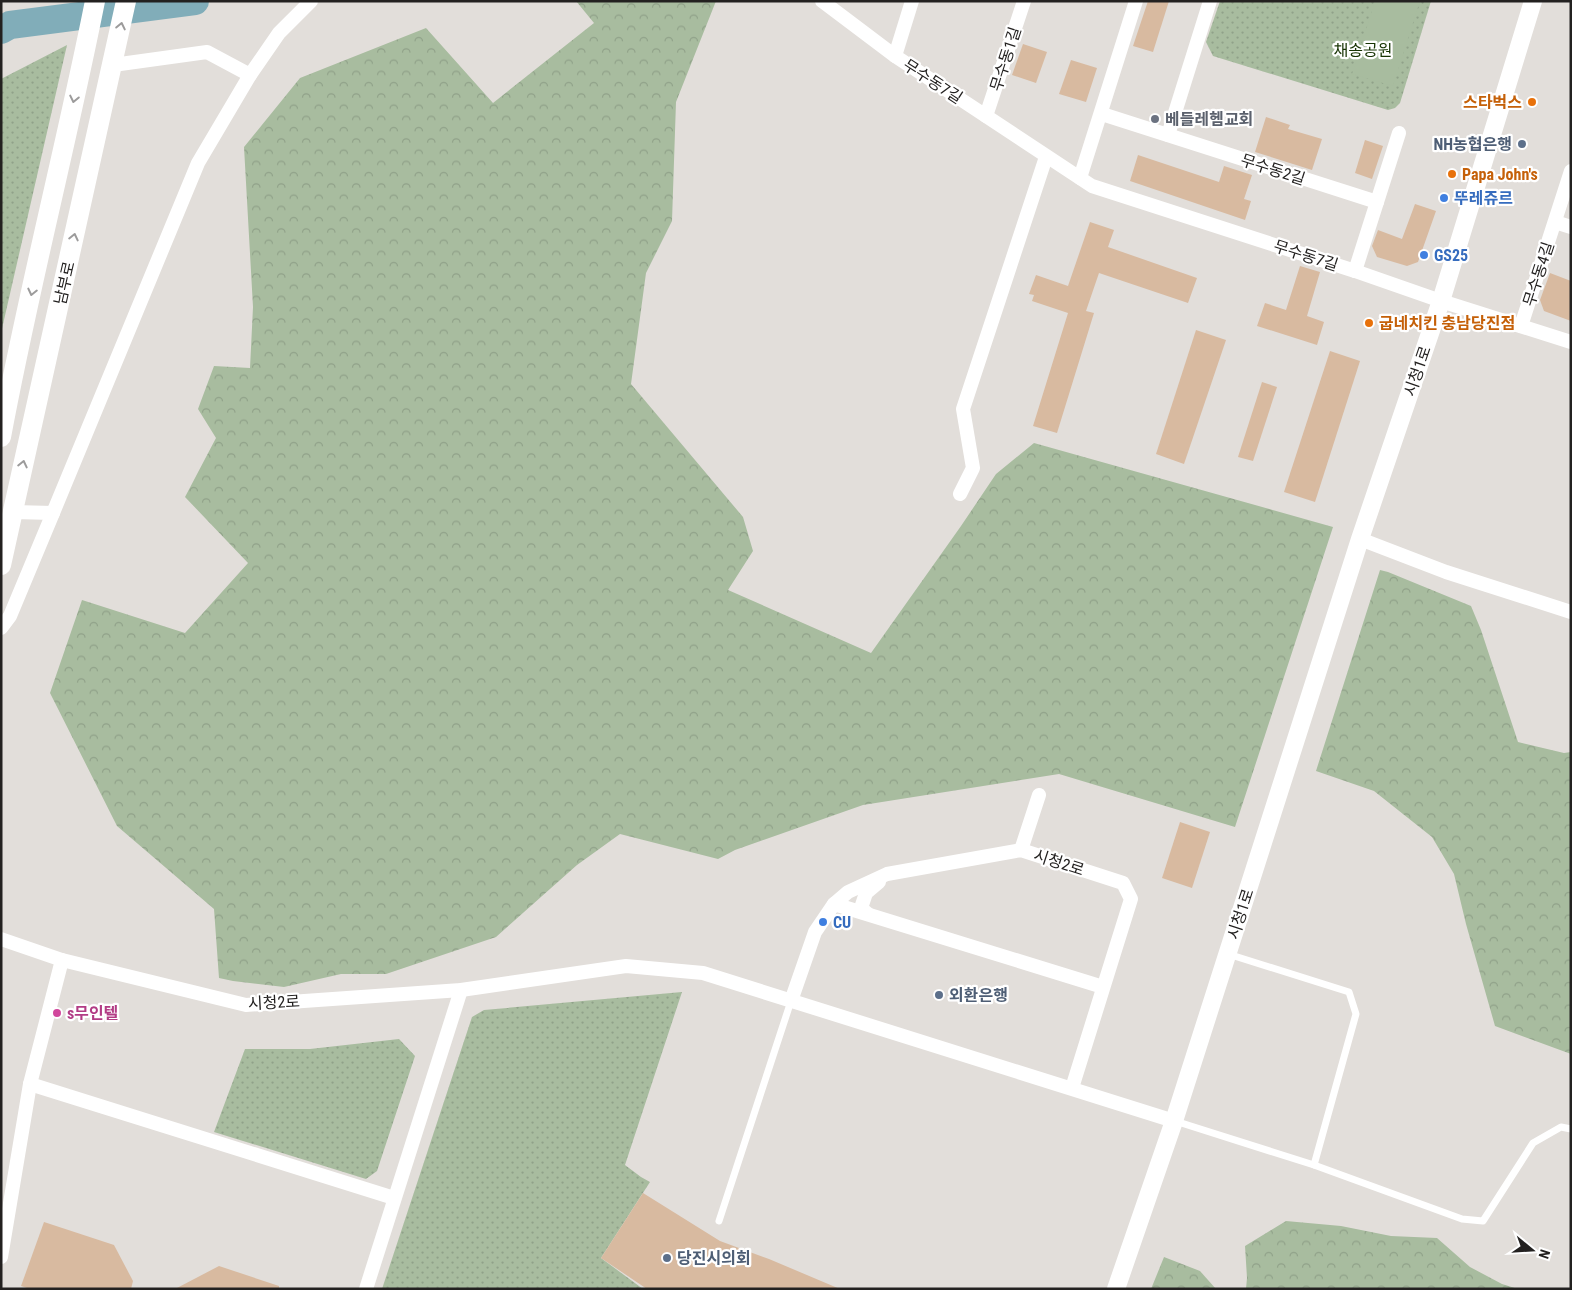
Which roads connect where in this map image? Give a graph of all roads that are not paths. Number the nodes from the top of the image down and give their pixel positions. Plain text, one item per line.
1 (95, 1) edge
2 (126, 1) edge
3 (311, 1) edge
4 (822, 1) edge
5 (912, 1) edge
6 (1024, 1) edge
7 (1136, 1) edge
8 (1210, 1) edge
9 (1533, 1) edge
10 (895, 56) junction
11 (114, 58) junction
12 (250, 75) junction
13 (1102, 114) junction
14 (986, 116) junction
15 (1399, 133) dead end
16 (1168, 135) junction
17 (1046, 157) junction
18 (1571, 171) edge
19 (1080, 178) junction
20 (1377, 202) junction
21 (1555, 222) junction
22 (1571, 227) edge
23 (1354, 271) junction
24 (1441, 301) junction
25 (1521, 326) junction
26 (1571, 342) edge
27 (6, 385) edge
28 (1, 437) edge
29 (960, 494) dead end
30 (13, 512) junction
31 (53, 513) junction
32 (1360, 539) junction
33 (1, 565) edge
34 (1571, 612) edge
35 (1, 628) edge
36 (1039, 795) dead end
37 (1021, 850) junction
38 (887, 874) junction
39 (834, 904) junction
40 (868, 914) junction
41 (1, 939) edge
42 (1228, 954) junction
43 (62, 960) junction
44 (1103, 987) junction
45 (461, 990) junction
46 (791, 1001) junction
47 (30, 1084) junction
48 (1072, 1088) junction
49 (1174, 1121) junction
50 (1571, 1129) edge
51 (1314, 1165) junction
52 (394, 1198) junction
53 (719, 1221) dead end
54 (1, 1257) edge
55 (366, 1289) edge
56 (1116, 1289) edge

1 -> 27 main road, 남부로
11 -> 2 main road, 남부로
3 - 12 street
4 - 10 street, 무수동7길
5 - 10 street
6 - 14 street, 무수동1길
7 - 13 street
8 - 16 street
9 - 24 street, 시청1로
10 - 14 street, 무수동7길
11 - 12 street
30 -> 11 main road, 남부로
12 - 31 street
13 - 16 street, 무수동2길
13 - 19 street
14 - 17 street, 무수동7길
15 - 20 street
16 - 20 street, 무수동2길
17 - 19 street, 무수동7길
17 - 29 street
18 - 21 street, 무수동4길
19 - 23 street, 무수동7길
20 - 23 street
21 - 22 street, 무수동4길
21 - 25 street, 무수동4길
23 - 24 street, 무수동7길
24 - 25 street, 무수동7길
24 - 32 street, 시청1로
25 - 26 street, 무수동7길
27 - 28 main road, 남부로
30 - 31 street
30 - 33 main road, 남부로
31 - 35 street
32 - 34 street
32 - 42 street, 시청1로
36 - 37 street
37 - 38 street, 시청2로
37 - 44 street, 시청2로
38 - 39 street, 시청2로
38 - 40 street
39 - 40 street
39 - 46 street, 시청2로
40 - 44 street
41 - 43 street, 시청2로
42 - 49 street, 시청1로
42 - 51 lane
43 - 45 street, 시청2로
43 - 47 street
44 - 48 street, 시청2로
45 - 46 street, 시청2로
45 - 52 street
46 - 48 street, 시청2로
46 - 53 lane
47 - 52 street
47 - 54 street
48 - 49 street, 시청2로
49 - 51 lane
49 - 56 street, 시청1로
50 - 51 lane
52 - 55 street

